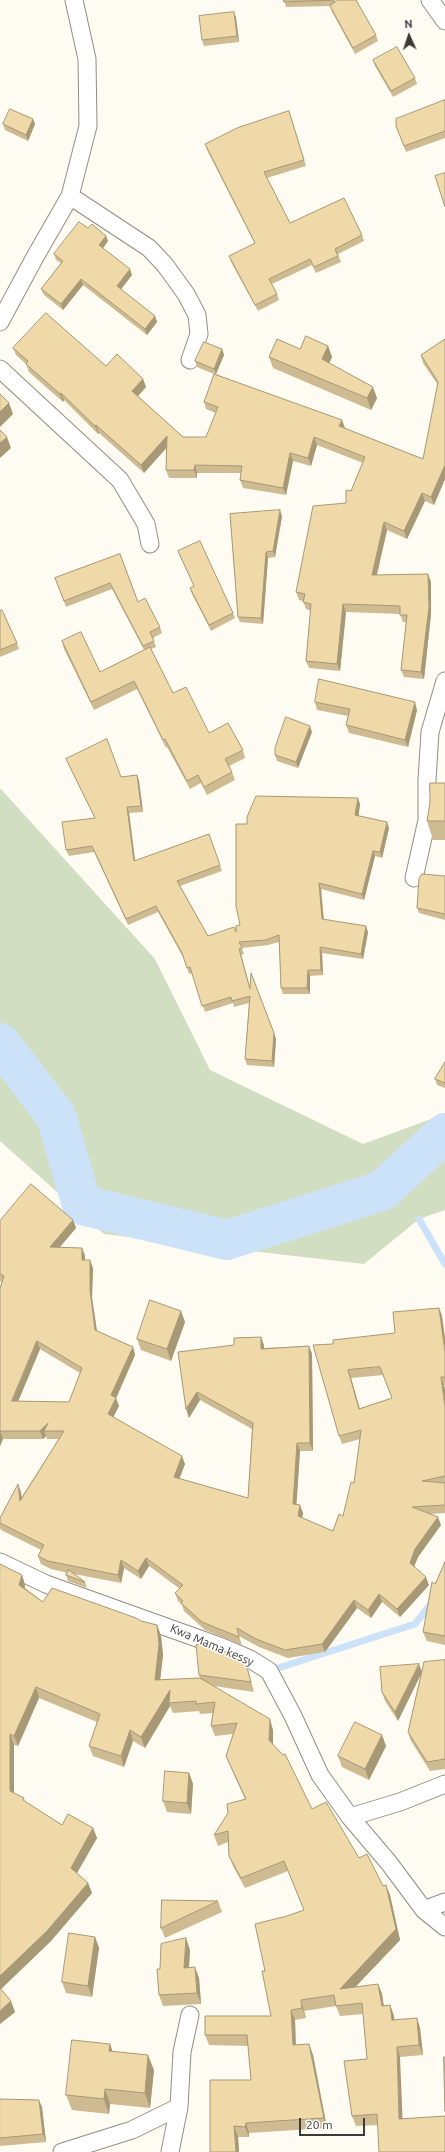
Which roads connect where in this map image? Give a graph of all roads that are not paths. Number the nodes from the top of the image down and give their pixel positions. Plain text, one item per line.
1 (74, 0) edge
2 (430, 0) edge
3 (445, 21) edge
4 (70, 196) junction
5 (0, 322) edge
6 (190, 360) dead end
7 (0, 369) edge
8 (150, 544) dead end
9 (445, 681) edge
10 (414, 878) dead end
11 (0, 1562) edge
12 (445, 1784) edge
13 (350, 1817) junction
14 (445, 1902) edge
15 (424, 1910) junction
16 (445, 1927) edge
17 (190, 2015) dead end
18 (179, 2107) junction
19 (62, 2152) edge
20 (170, 2152) edge

1 - 4 street
2 - 3 street
4 - 5 street
4 - 6 street
7 - 8 street
9 - 10 street
11 - 13 street, Kwa Mama kessy
12 - 13 street
13 - 15 street, Kwa Mama kessy
14 - 15 street
15 - 16 street, Kwa Mama kessy
17 - 18 street
18 - 19 street
18 - 20 street

